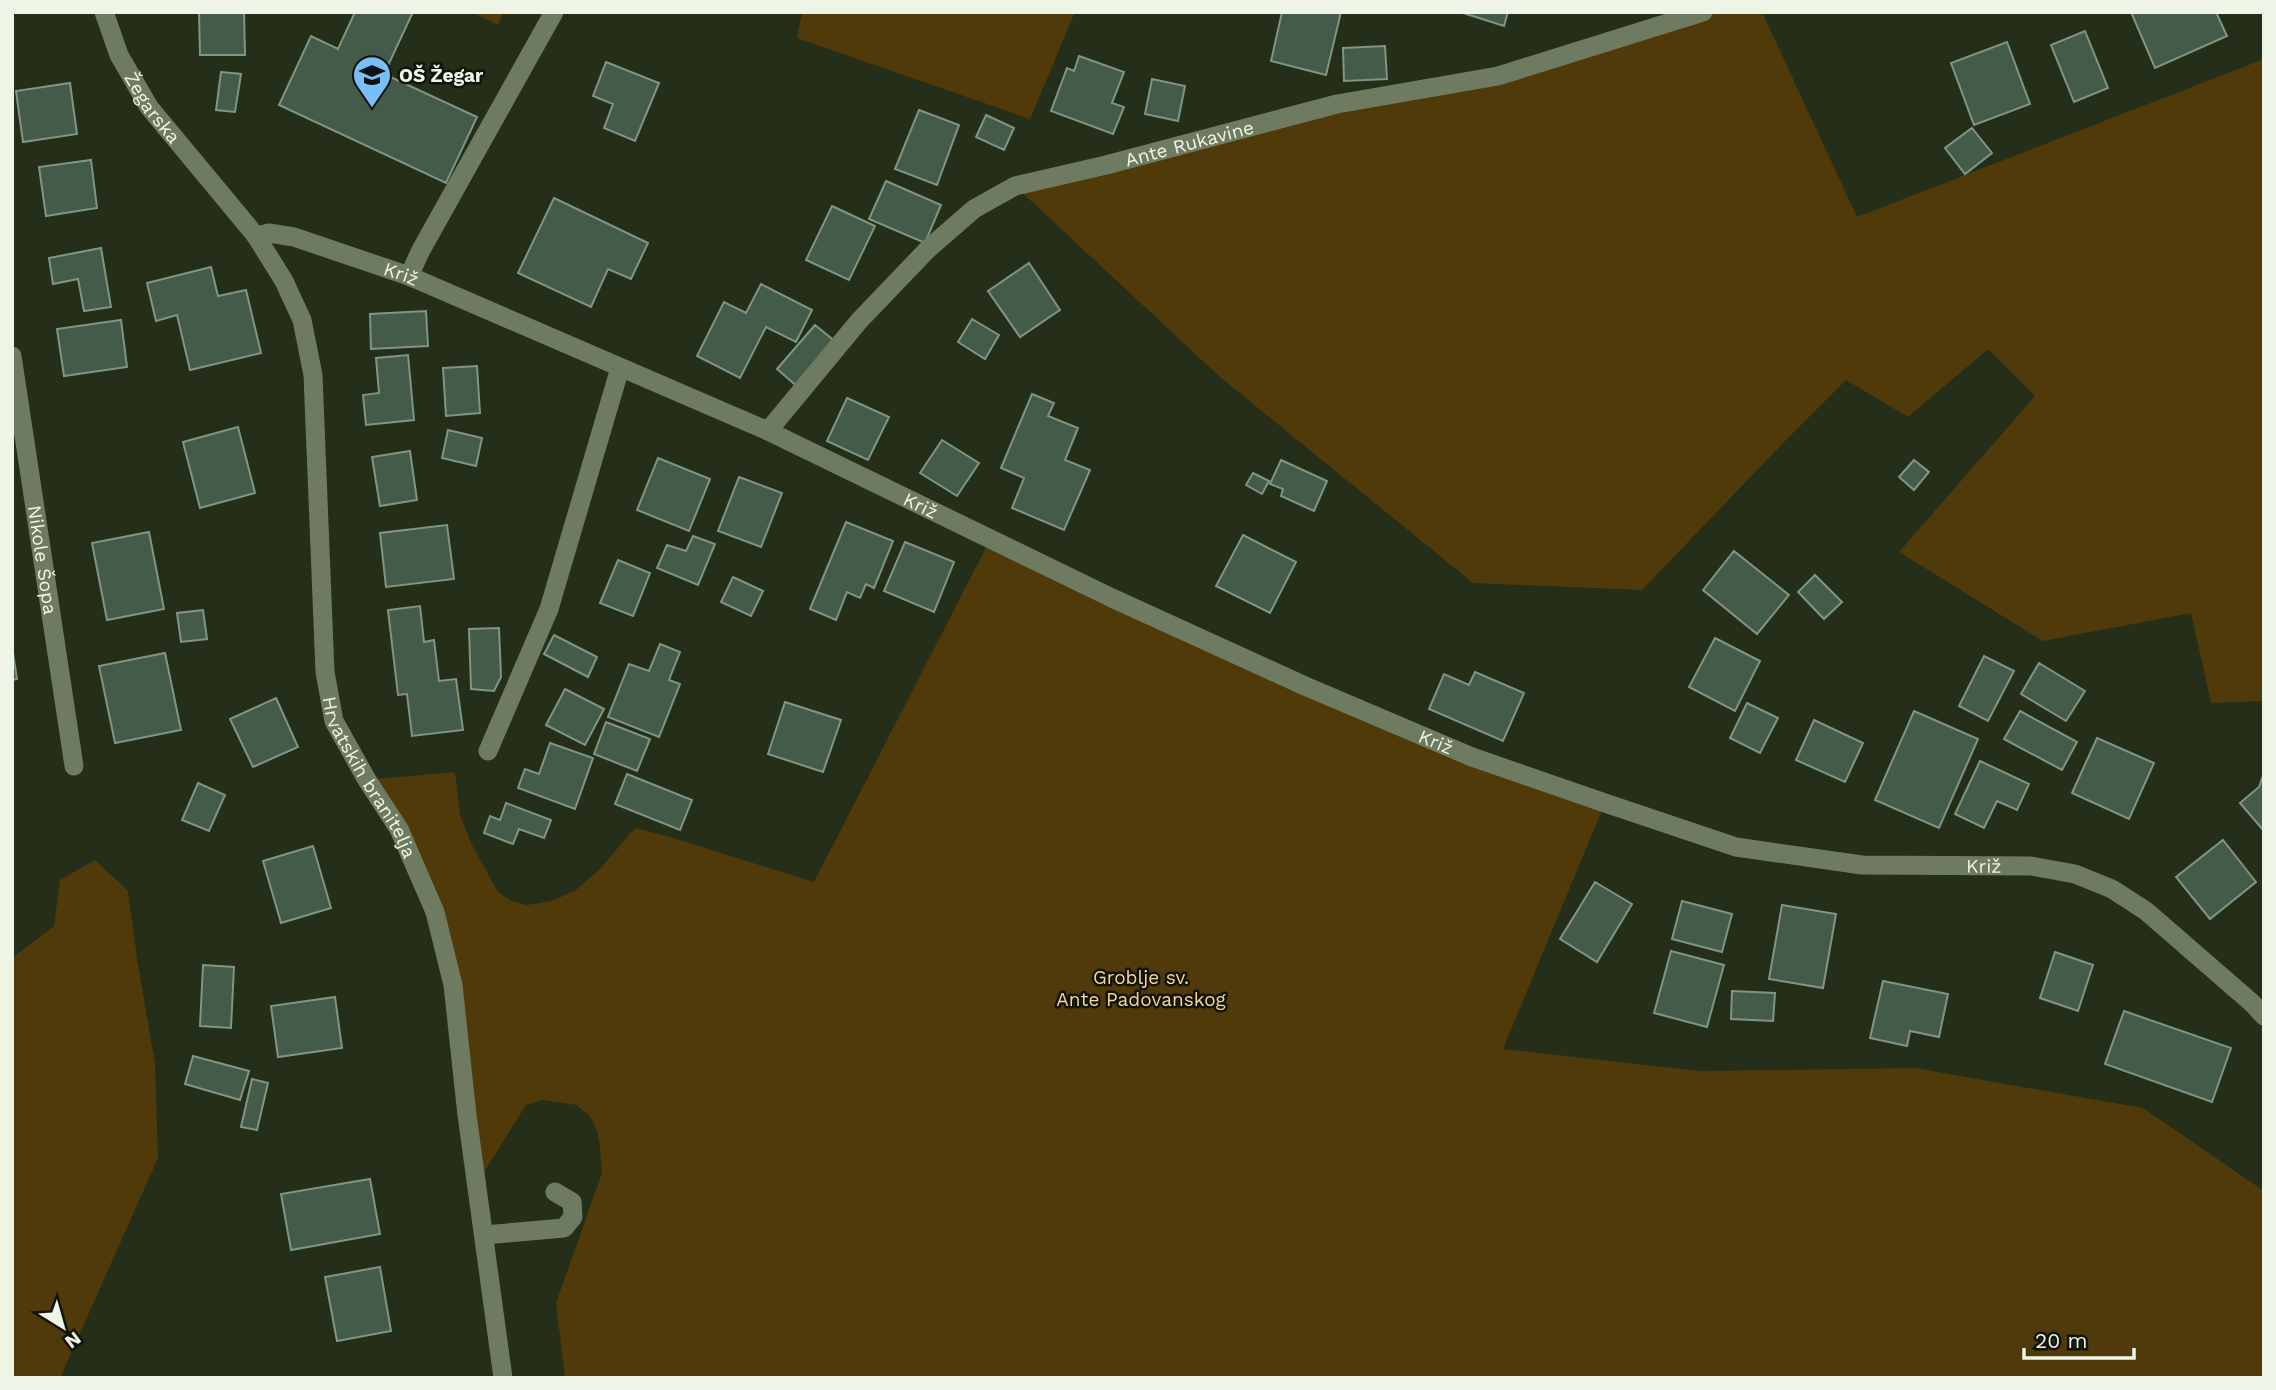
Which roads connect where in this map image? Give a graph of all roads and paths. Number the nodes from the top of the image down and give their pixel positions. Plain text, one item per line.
1 (104, 12) edge
2 (554, 12) edge
3 (1703, 12) edge
4 (219, 193) joint
5 (256, 236) junction
6 (409, 276) junction
7 (12, 356) edge
8 (620, 368) junction
9 (768, 431) junction
10 (488, 751) dead end
11 (74, 766) dead end
12 (2260, 1006) edge
13 (555, 1192) dead end
14 (484, 1235) junction
15 (503, 1378) edge

1 - 4 street, Žegarska
2 - 6 street
3 - 9 street, Ante Rukavine
4 - 5 street, Hrvatskih branitelja
5 - 6 street, Križ
5 - 14 street, Hrvatskih branitelja
6 - 8 street, Križ
7 - 11 street, Nikole Šopa
8 - 9 street, Križ
8 - 10 street
9 - 12 street, Križ
13 - 14 street
14 - 15 street, Hrvatskih branitelja

